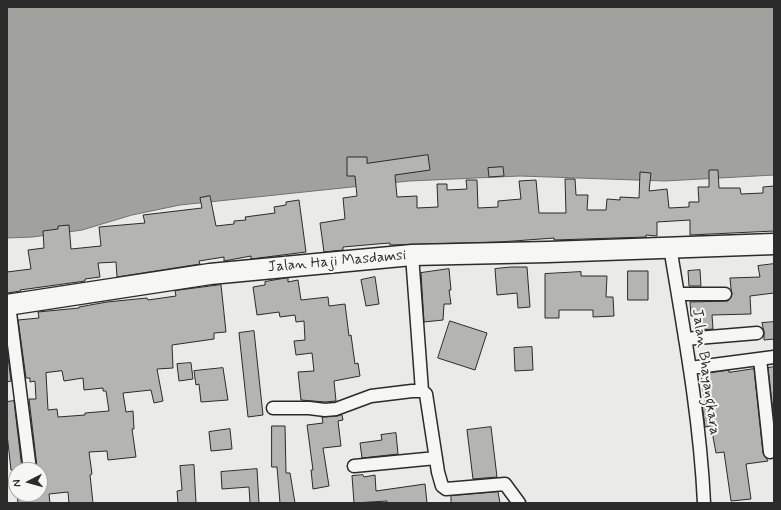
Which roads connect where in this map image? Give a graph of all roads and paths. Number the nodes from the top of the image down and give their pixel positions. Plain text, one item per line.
1 (774, 244) edge
2 (670, 247) junction
3 (412, 255) junction
4 (678, 294) junction
5 (725, 294) dead end
6 (8, 305) edge
7 (756, 333) dead end
8 (686, 339) junction
9 (774, 357) edge
10 (760, 359) junction
11 (690, 368) junction
12 (422, 391) junction
13 (273, 408) dead end
14 (770, 452) dead end
15 (436, 458) junction
16 (29, 462) edge
17 (354, 466) dead end
18 (519, 503) edge
19 (704, 503) edge

1 - 2 highway, Jalan Haji Masdamsi
2 - 3 highway, Jalan Haji Masdamsi
2 - 4 street, Jalan Bhayangkara
3 - 6 highway, Jalan Haji Masdamsi
3 - 12 street
4 - 5 street
4 - 8 street, Jalan Bhayangkara
6 - 16 street
7 - 8 street
8 - 11 street, Jalan Bhayangkara
9 - 10 street
10 - 11 street
10 - 14 street
11 - 19 street, Jalan Bhayangkara
12 - 13 street
12 - 15 street
15 - 17 street
15 - 18 street

